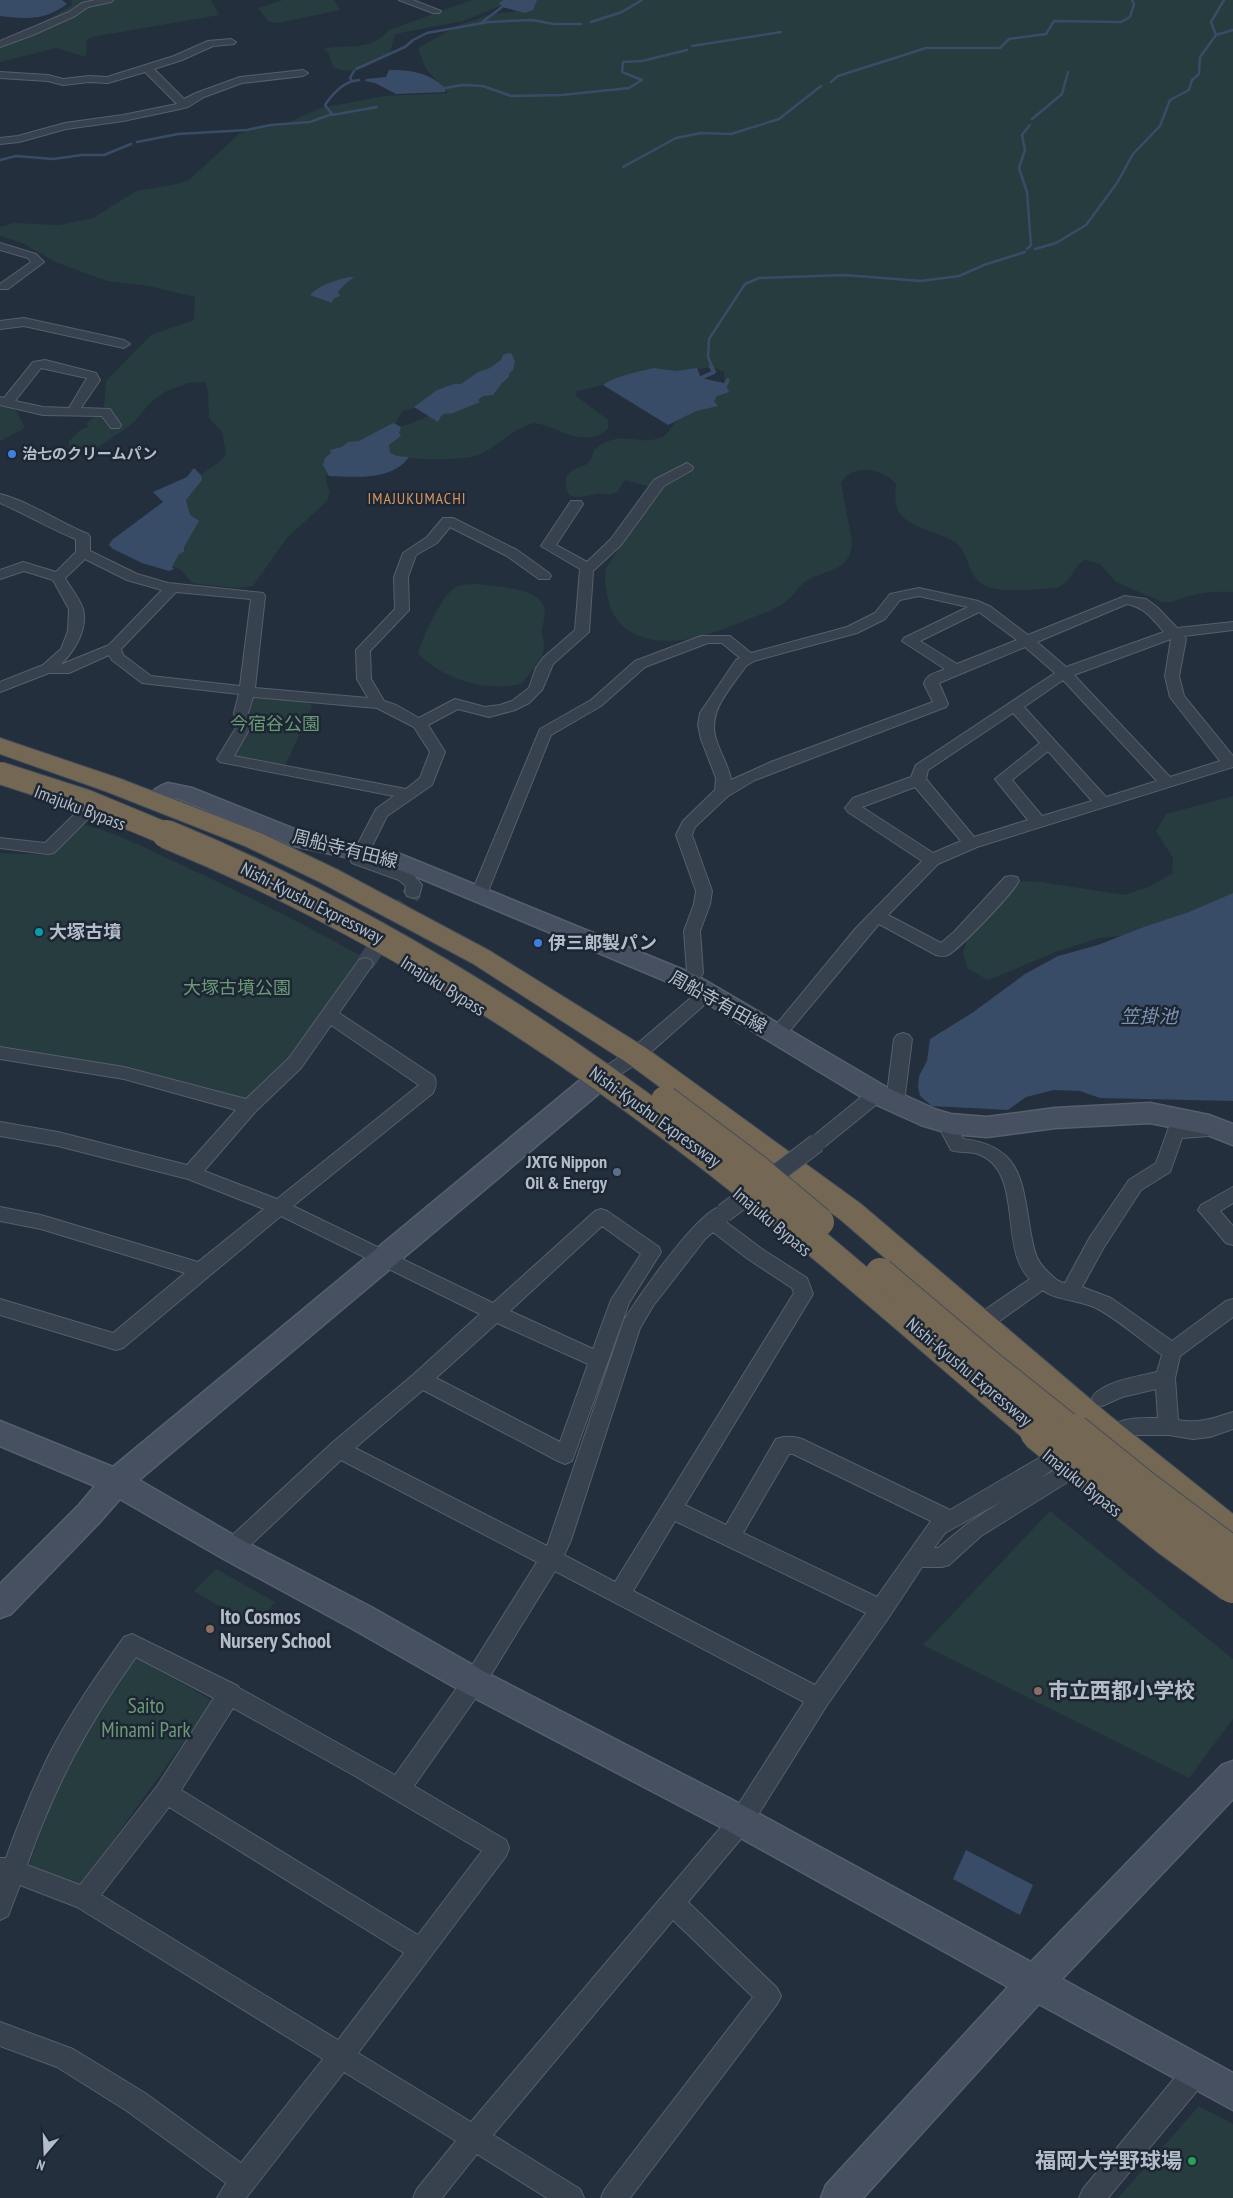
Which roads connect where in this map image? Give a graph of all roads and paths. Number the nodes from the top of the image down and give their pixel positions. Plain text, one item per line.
1 (108, 0) edge
2 (404, 0) edge
3 (436, 11) dead end
4 (231, 42) dead end
5 (0, 44) edge
6 (148, 69) junction
7 (303, 73) dead end
8 (0, 75) edge
9 (184, 105) junction
10 (0, 141) edge
11 (0, 246) edge
12 (1, 288) edge
13 (0, 325) edge
14 (124, 344) dead end
15 (4, 402) edge
16 (73, 411) junction
17 (115, 425) dead end
18 (686, 467) dead end
19 (0, 498) edge
20 (576, 504) dead end
21 (83, 553) junction
22 (588, 568) junction
23 (0, 575) edge
24 (544, 576) dead end
25 (58, 577) junction
26 (173, 587) junction
27 (980, 607) junction
28 (1233, 626) edge
29 (1174, 633) junction
30 (1026, 640) junction
31 (114, 648) junction
32 (749, 658) junction
33 (48, 668) junction
34 (956, 670) junction
35 (1064, 673) junction
36 (0, 686) edge
37 (247, 692) junction
38 (379, 704) junction
39 (1014, 705) junction
40 (419, 724) junction
41 (1049, 743) junction
42 (0, 746) edge
43 (0, 758) edge
44 (0, 773) edge
45 (0, 778) edge
46 (918, 780) junction
47 (1167, 783) junction
48 (723, 792) junction
49 (408, 794) junction
50 (155, 801) junction
51 (1103, 803) junction
52 (88, 810) junction
53 (1039, 823) junction
54 (0, 843) edge
55 (971, 843) junction
56 (360, 852) junction
57 (932, 860) junction
58 (1011, 881) dead end
59 (413, 892) dead end
60 (479, 894) junction
61 (878, 916) junction
62 (365, 964) tunnel mouth
63 (697, 988) junction
64 (329, 1015) junction
65 (777, 1034) junction
66 (903, 1039) dead end
67 (0, 1052) edge
68 (636, 1054) junction
69 (594, 1084) junction
70 (886, 1098) junction
71 (249, 1107) junction
72 (951, 1124) junction
73 (0, 1129) edge
74 (1228, 1132) edge
75 (191, 1173) junction
76 (1233, 1194) edge
77 (281, 1208) junction
78 (0, 1214) edge
79 (718, 1218) junction
80 (1233, 1238) edge
81 (383, 1259) junction
82 (201, 1270) junction
83 (1044, 1279) junction
84 (1070, 1290) junction
85 (0, 1307) edge
86 (1233, 1307) edge
87 (495, 1313) junction
88 (980, 1324) junction
89 (1172, 1352) junction
90 (598, 1360) junction
91 (1166, 1378) junction
92 (421, 1380) junction
93 (1102, 1398) dead end
94 (1233, 1420) edge
95 (1170, 1426) junction
96 (0, 1433) edge
97 (1114, 1436) junction
98 (339, 1449) junction
99 (1057, 1467) junction
100 (116, 1482) junction
101 (672, 1510) junction
102 (950, 1520) junction
103 (1233, 1533) edge
104 (730, 1537) junction
105 (232, 1549) junction
106 (1233, 1556) edge
107 (916, 1557) junction
108 (552, 1559) junction
109 (1233, 1585) edge
110 (619, 1594) junction
111 (1233, 1600) edge
112 (0, 1604) edge
113 (882, 1610) junction
114 (474, 1682) junction
115 (230, 1693) junction
116 (819, 1698) junction
117 (1233, 1776) edge
118 (399, 1788) junction
119 (166, 1793) junction
120 (741, 1821) junction
121 (7, 1870) edge
122 (84, 1898) junction
123 (672, 1903) junction
124 (0, 1908) edge
125 (421, 1950) junction
126 (1034, 1984) junction
127 (0, 2034) edge
128 (341, 2056) junction
129 (1196, 2072) junction
130 (1233, 2092) edge
131 (474, 2138) junction
132 (237, 2189) edge
133 (426, 2198) edge
134 (571, 2198) edge
135 (614, 2198) edge
136 (839, 2198) edge
137 (1092, 2198) edge

1 - 5 street
2 - 3 street
4 - 6 street
6 - 8 street
6 - 9 street
7 - 9 street
9 - 10 street
11 - 12 street
13 - 14 street
15 - 16 street
15 - 16 street
16 - 17 street
18 - 22 street
19 - 21 street
20 - 22 street
21 - 25 street
21 - 26 street
22 - 40 street
23 - 25 street
24 - 38 street
25 - 33 street
26 - 31 street
26 - 37 street
27 - 30 street
27 - 32 street
27 - 34 street
28 - 29 street
29 - 30 street
29 - 35 street
29 - 47 street
30 - 34 street
30 - 35 street
31 - 33 street
31 - 37 street
32 - 48 street
32 - 60 street
33 - 36 street
34 - 48 street
35 - 39 street
35 - 47 street
37 - 38 street
37 - 49 street
38 - 40 street
39 - 41 street
39 - 46 street
40 - 49 street
41 - 51 street
41 - 53 street
42 - 50 highway, Imajuku Bypass
43 - 106 highway, Nishi-Kyushu Expressway, bridge
44 - 109 highway, Nishi-Kyushu Expressway, bridge
45 - 52 highway, Imajuku Bypass
46 - 55 street
46 - 57 street
47 - 51 street
48 - 63 street
49 - 56 street
50 - 56 street, 周船寺有田線
50 - 68 highway, Imajuku Bypass
51 - 53 street
52 - 54 street
52 - 69 highway, Imajuku Bypass
53 - 55 street
55 - 57 street
56 - 59 street
56 - 60 street, 周船寺有田線
57 - 61 street
58 - 61 street
60 - 63 street, 周船寺有田線
61 - 65 street
62 - 64 street
63 - 65 street, 周船寺有田線
63 - 68 street
64 - 71 street
64 - 77 street
65 - 70 street, 周船寺有田線
66 - 70 street
67 - 71 street
68 - 69 street
68 - 88 highway, Imajuku Bypass
69 - 81 street
69 - 99 highway, Imajuku Bypass
70 - 72 street, 周船寺有田線
70 - 79 street, bridge
71 - 75 street
72 - 74 street, 周船寺有田線
72 - 83 street
73 - 75 street
74 - 84 street
75 - 77 street
76 - 80 street
77 - 81 street
77 - 82 street
78 - 82 street
79 - 101 street
79 - 108 street
81 - 87 street
81 - 100 street
82 - 85 street
83 - 84 street
83 - 88 street
84 - 89 street
86 - 89 street
87 - 90 street
87 - 90 street
87 - 92 street
88 - 97 highway, Imajuku Bypass
89 - 91 street
90 - 92 street
91 - 93 street
91 - 95 street
92 - 98 street
94 - 95 street
95 - 97 street
96 - 100 street
97 - 103 highway, Imajuku Bypass
98 - 105 street
98 - 108 street
99 - 102 street
99 - 107 street
99 - 111 highway, Imajuku Bypass
100 - 105 street
100 - 112 street
101 - 104 street
101 - 110 street
102 - 104 street
102 - 107 street
104 - 113 street
105 - 114 street
107 - 113 street
108 - 110 street
108 - 114 street
110 - 116 street
113 - 116 street
114 - 118 street
114 - 120 street
115 - 118 street
115 - 119 street
115 - 121 street
116 - 120 street
117 - 126 street
118 - 125 street
119 - 122 street
119 - 125 street
120 - 123 street
120 - 126 street
121 - 122 street
121 - 124 street
122 - 128 street
123 - 131 street
123 - 135 street
125 - 128 street
126 - 129 street
126 - 136 street
127 - 132 street
128 - 131 street
128 - 132 street
129 - 130 street
129 - 137 street
131 - 133 street
131 - 134 street

